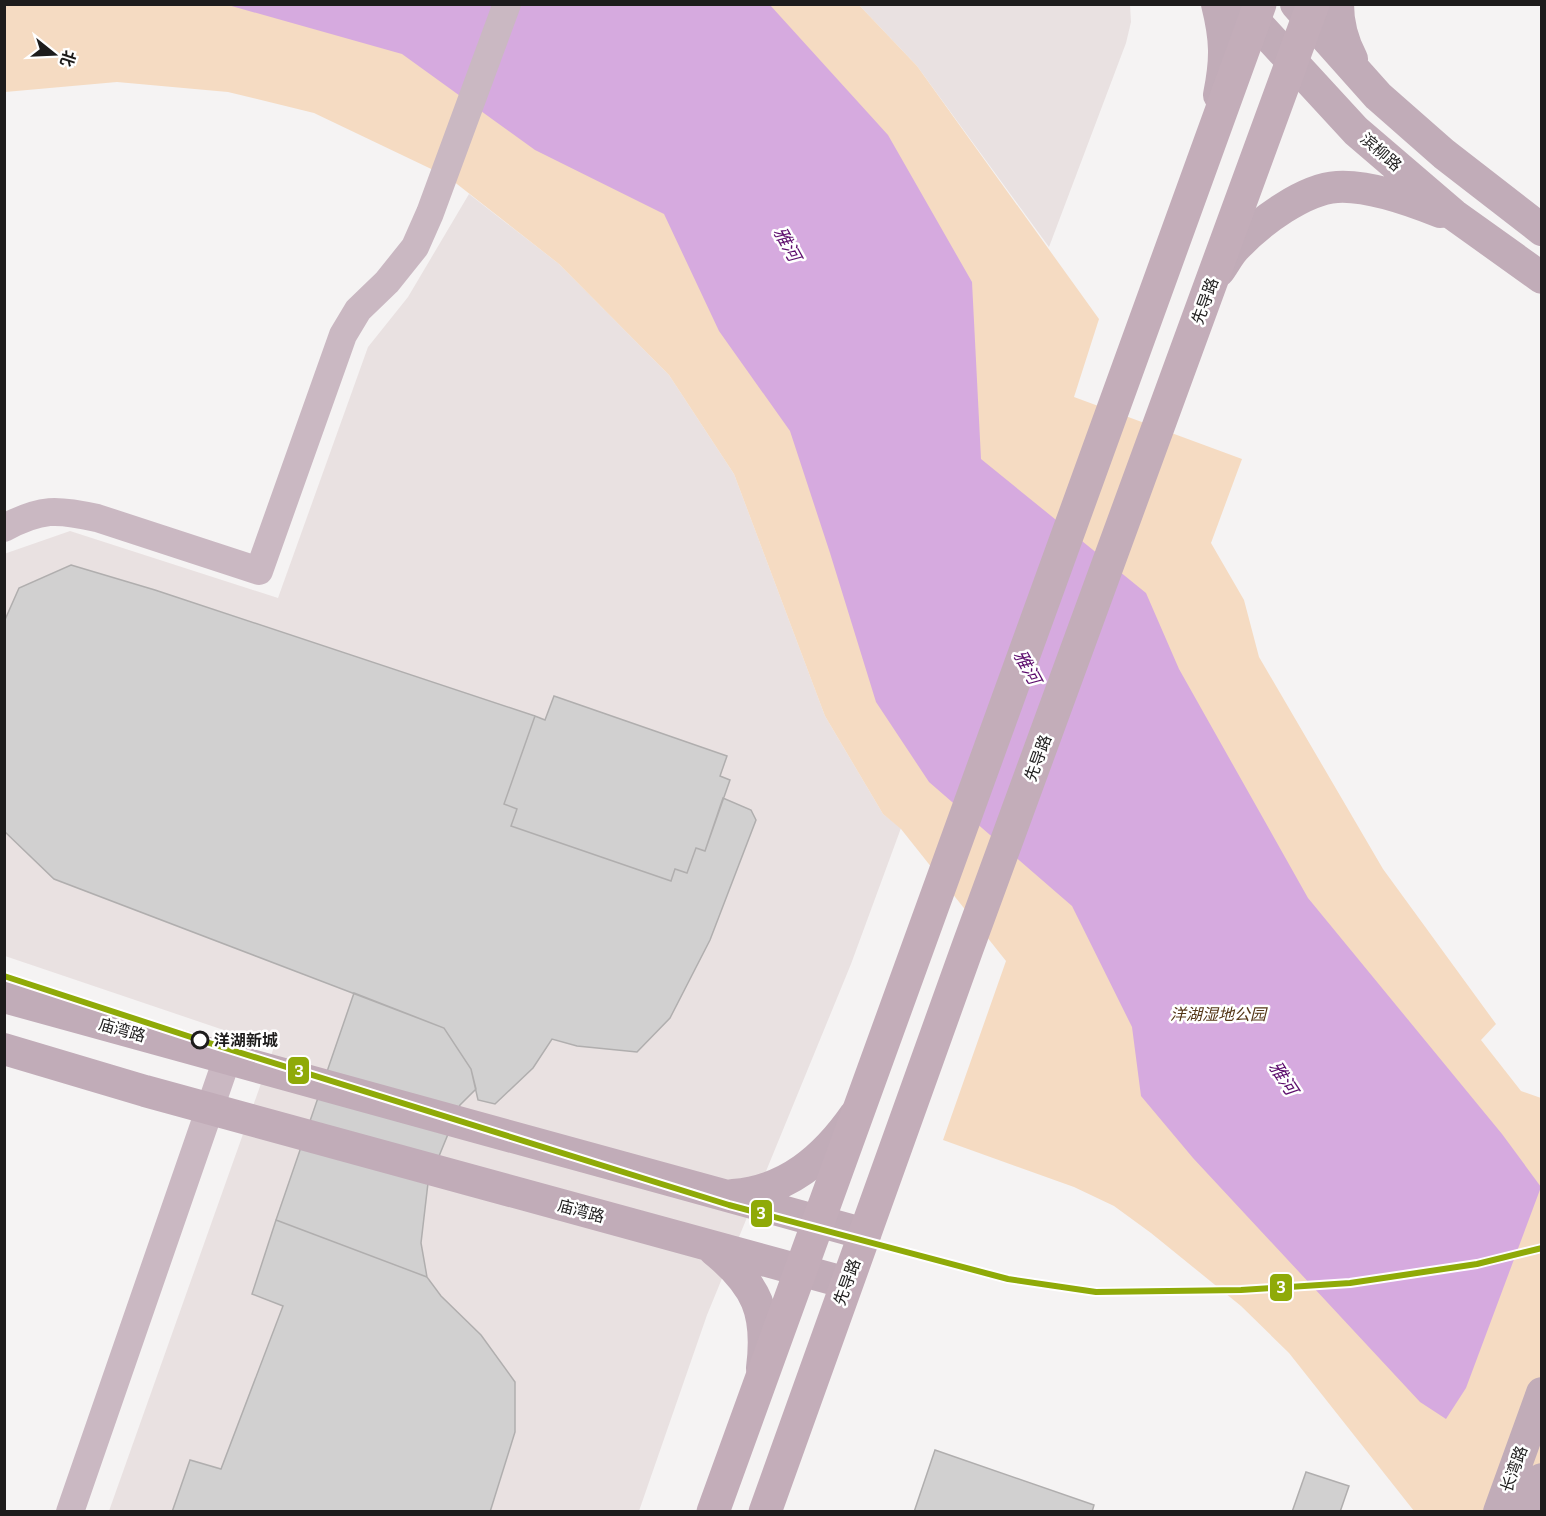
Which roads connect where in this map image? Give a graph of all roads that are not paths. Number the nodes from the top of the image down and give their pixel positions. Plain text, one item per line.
1 (491, 4) edge
2 (507, 4) edge
3 (1217, 4) edge
4 (1338, 4) edge
5 (1306, 9) edge
6 (1251, 10) edge
7 (1292, 62) junction
8 (1378, 96) junction
9 (1207, 151) junction
10 (1464, 223) junction
11 (1542, 230) edge
12 (381, 277) junction
13 (1542, 278) edge
14 (1212, 282) junction
15 (4, 517) edge
16 (4, 528) edge
17 (4, 997) edge
18 (4, 1049) edge
19 (235, 1062) junction
20 (858, 1109) junction
21 (218, 1111) junction
22 (728, 1196) junction
23 (818, 1220) junction
24 (865, 1234) junction
25 (709, 1246) junction
26 (800, 1270) junction
27 (847, 1283) junction
28 (761, 1380) junction
29 (1542, 1393) edge
30 (1542, 1479) edge
31 (70, 1512) edge
32 (87, 1512) edge
33 (713, 1512) edge
34 (765, 1512) edge
35 (1499, 1512) edge
36 (1530, 1512) edge

1 - 12 street
2 - 12 street
3 - 9 main road
4 - 8 main road
5 - 7 main road, 先导路
5 - 8 main road
6 - 7 main road, 滨柳路
6 - 9 main road
7 - 10 main road, 滨柳路
7 - 14 main road, 先导路
8 - 11 main road
9 - 20 main road
10 - 13 main road, 滨柳路
10 - 14 main road
12 - 15 street
12 - 16 street
14 - 24 main road, 先导路
17 - 19 main road, 庙湾路
18 - 21 main road, 庙湾路
19 - 21 street
19 - 22 main road, 庙湾路
20 - 22 main road
20 - 23 main road
21 - 25 main road, 庙湾路
21 - 31 street
21 - 32 street
22 - 23 main road, 庙湾路
23 - 24 main road, 庙湾路
23 - 26 main road
24 - 27 main road, 先导路
25 - 26 main road, 庙湾路
25 - 28 main road
26 - 27 main road, 庙湾路
26 - 28 main road
27 - 34 main road, 先导路
28 - 33 main road
29 - 35 main road, 长湾路
30 - 36 main road, 长湾路

